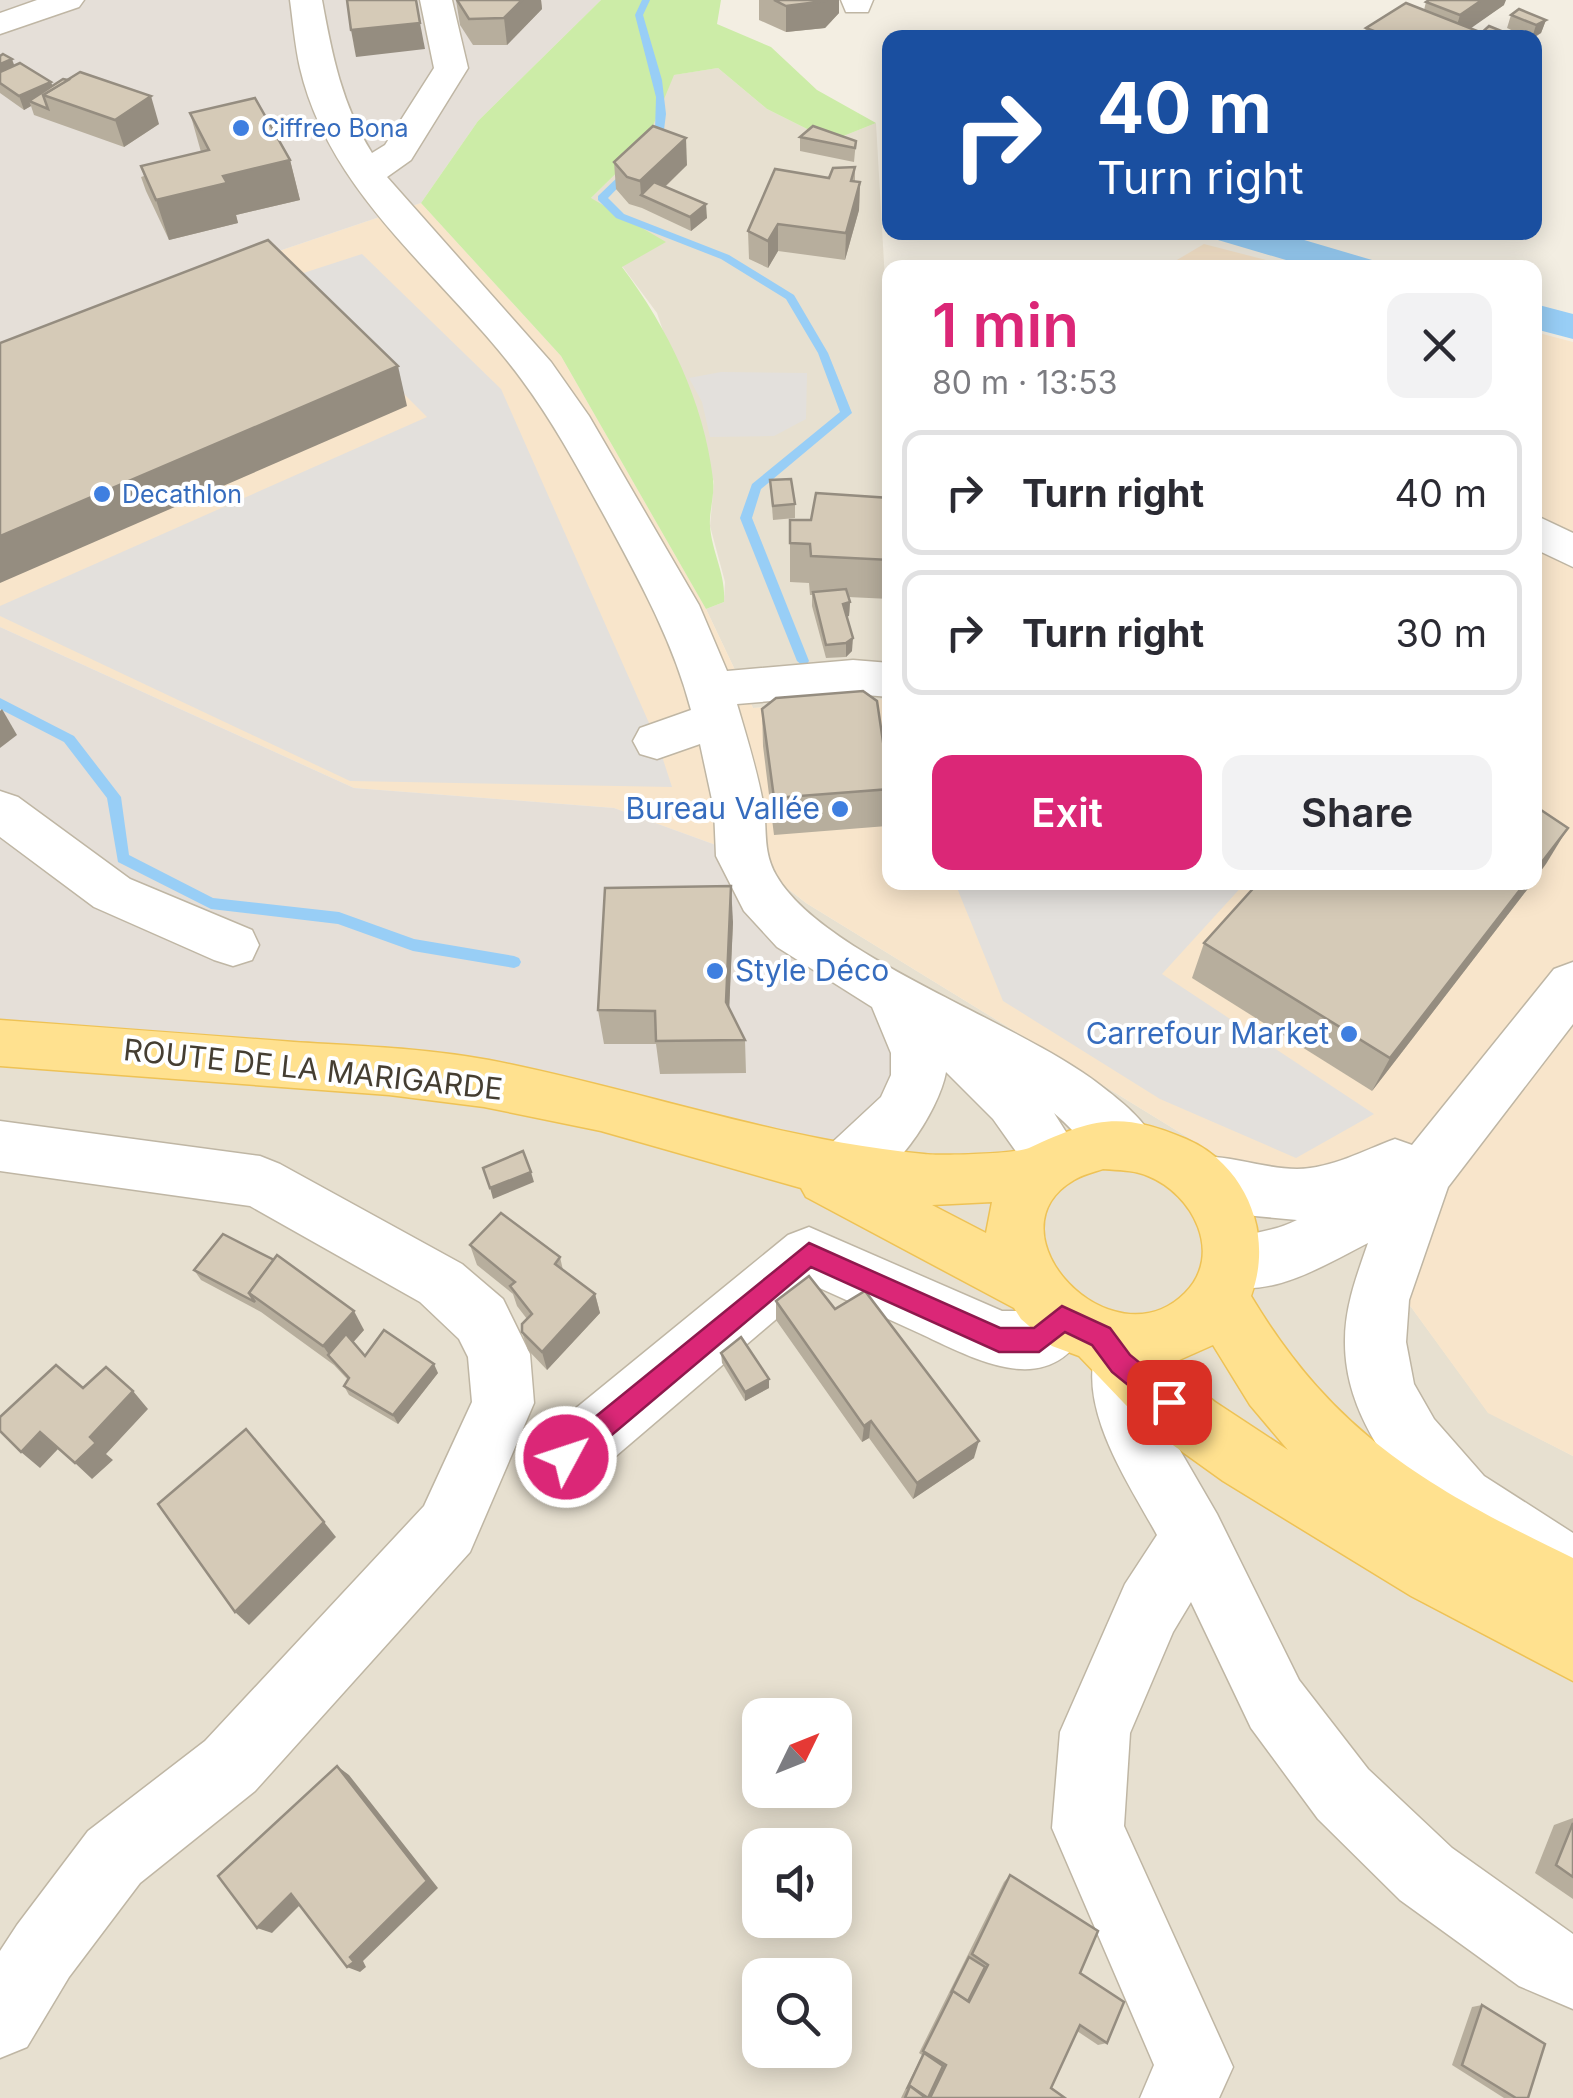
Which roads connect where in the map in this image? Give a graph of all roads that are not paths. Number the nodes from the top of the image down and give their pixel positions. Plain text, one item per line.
1 (68, 0) edge
2 (306, 0) edge
3 (436, 0) edge
4 (0, 24) edge
5 (364, 173) junction
6 (1542, 534) edge
7 (1573, 552) edge
8 (882, 679) edge
9 (712, 704) junction
10 (657, 742) dead end
11 (0, 810) edge
12 (233, 945) dead end
13 (1573, 984) edge
14 (879, 989) junction
15 (0, 1043) edge
16 (1128, 1145) junction
17 (0, 1146) edge
18 (1441, 1151) junction
19 (821, 1165) junction
20 (1045, 1166) junction
21 (1200, 1180) junction
22 (1227, 1282) junction
23 (1079, 1326) junction
24 (566, 1457) dead end
25 (1194, 1536) junction
26 (1573, 1571) edge
27 (1573, 1592) edge
28 (1573, 1647) edge
29 (1573, 1972) edge
30 (0, 2020) edge
31 (1187, 2082) edge

1 - 4 street
2 - 5 street
3 - 5 street
5 - 9 street
6 - 7 street
8 - 9 street
9 - 10 street
9 - 14 street
11 - 12 street
13 - 18 street
14 - 16 street
14 - 19 street
14 - 20 street
15 - 19 main road, ROUTE DE LA MARIGARDE
16 - 20 main road
16 - 21 main road
17 - 30 street
18 - 21 street
18 - 22 street
18 - 26 street
19 - 20 main road, ROUTE DE LA MARIGARDE
19 - 23 main road, ROUTE DE LA MARIGARDE
20 - 23 main road
21 - 22 main road
22 - 23 main road
22 - 27 main road
23 - 24 street
23 - 25 street
23 - 28 main road, ROUTE DE LA MARIGARDE
25 - 29 street
25 - 31 street

